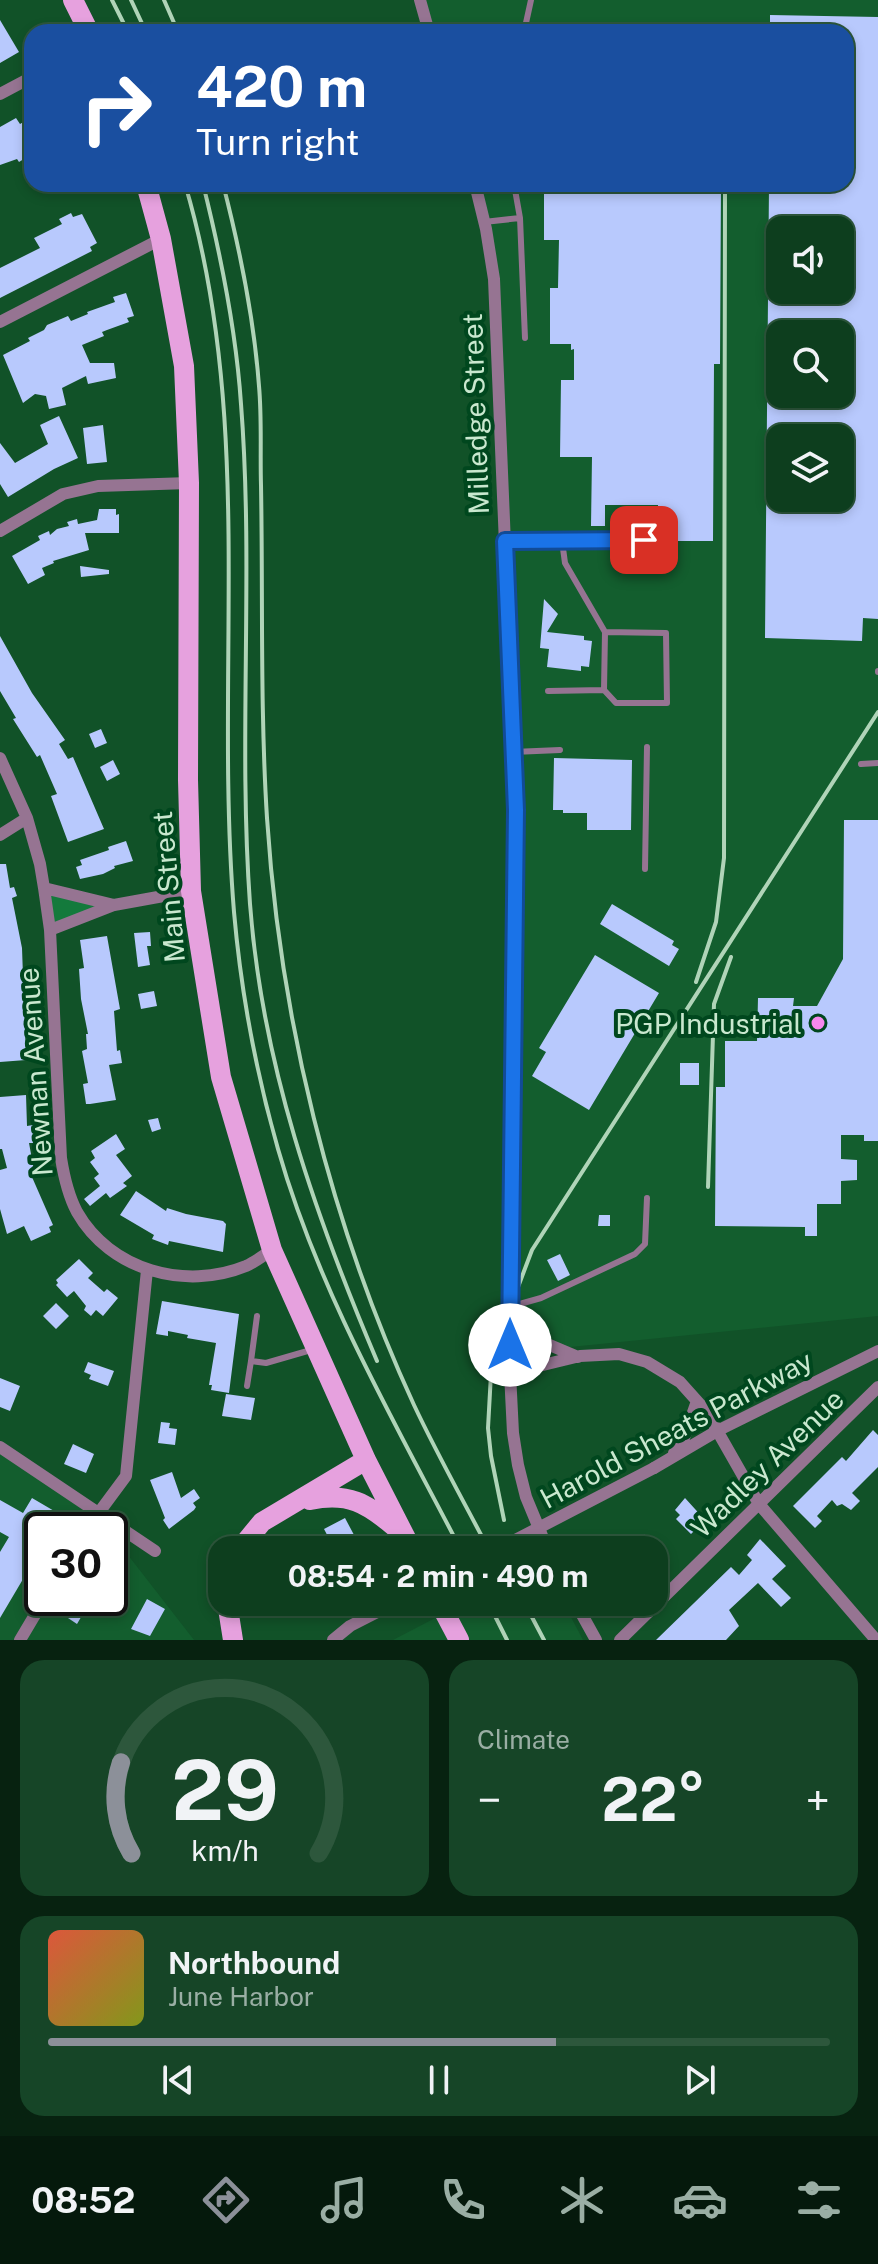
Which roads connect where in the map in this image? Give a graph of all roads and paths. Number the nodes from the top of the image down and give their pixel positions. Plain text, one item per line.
1 (73, 0) edge
2 (420, 0) edge
3 (531, 0) edge
4 (85, 24) edge
5 (427, 24) edge
6 (526, 24) edge
7 (24, 81) edge
8 (0, 94) edge
9 (148, 192) edge
10 (477, 192) edge
11 (515, 192) edge
12 (520, 218) junction
13 (484, 222) junction
14 (161, 239) junction
15 (0, 322) edge
16 (525, 338) dead end
17 (189, 483) junction
18 (0, 531) edge
19 (644, 540) dead end
20 (505, 541) junction
21 (562, 541) junction
22 (605, 632) junction
23 (604, 690) junction
24 (548, 691) dead end
25 (647, 747) dead end
26 (560, 750) dead end
27 (513, 752) junction
28 (0, 758) edge
29 (878, 763) edge
30 (861, 764) dead end
31 (27, 818) junction
32 (0, 835) edge
33 (645, 869) dead end
34 (44, 888) junction
35 (191, 891) junction
36 (114, 905) junction
37 (50, 930) junction
38 (647, 1198) dead end
39 (272, 1250) junction
40 (147, 1270) junction
41 (510, 1312) junction
42 (257, 1316) dead end
43 (315, 1349) junction
44 (878, 1351) edge
45 (578, 1357) junction
46 (251, 1361) junction
47 (510, 1373) junction
48 (247, 1386) dead end
49 (878, 1387) edge
50 (697, 1401) junction
51 (717, 1431) junction
52 (0, 1447) edge
53 (673, 1457) junction
54 (366, 1460) junction
55 (290, 1504) junction
56 (759, 1504) junction
57 (97, 1512) joint
58 (128, 1533) edge
59 (250, 1536) edge
60 (402, 1536) edge
61 (405, 1536) edge
62 (523, 1536) edge
63 (542, 1536) edge
64 (155, 1551) dead end
65 (34, 1616) edge
66 (370, 1616) edge
67 (446, 1616) edge
68 (583, 1616) edge
69 (20, 1640) edge
70 (333, 1640) edge
71 (459, 1640) edge
72 (596, 1640) edge
73 (620, 1640) edge
74 (876, 1640) edge

1 - 4 main road
2 - 5 street
3 - 6 lane
7 - 8 street
9 - 14 main road, Main Street
10 - 13 street, Milledge Street
11 - 12 lane
12 - 13 lane
12 - 16 lane
13 - 20 street, Milledge Street
14 - 15 street
14 - 17 main road, Main Street
17 - 18 street
17 - 35 main road, Main Street
19 - 21 lane
20 - 21 lane
20 - 27 street, Milledge Street
21 - 22 lane
22 - 23 lane
22 - 23 lane
23 - 24 lane
25 - 33 lane
26 - 27 lane
27 - 41 street, Milledge Street
28 - 31 street, Newnan Avenue
29 - 30 lane
31 - 32 street
31 - 34 street, Newnan Avenue
34 - 36 street
34 - 37 street, Newnan Avenue
35 - 36 street
35 - 39 main road, Main Street
36 - 37 street
37 - 40 street, Newnan Avenue
38 - 41 lane
39 - 40 street, Newnan Avenue
39 - 43 main road, Main Street
40 - 57 street
41 - 45 street
41 - 47 street, Milledge Street
42 - 46 lane
43 - 46 lane
43 - 54 main road, Main Street
44 - 51 street, Harold Sheats Parkway
45 - 47 street
45 - 50 street
46 - 48 lane
47 - 63 street, Milledge Street
49 - 56 street, Wadley Avenue
50 - 51 street
50 - 53 street
51 - 53 street, Harold Sheats Parkway
51 - 56 street
52 - 57 street
53 - 62 street, Harold Sheats Parkway, bridge
54 - 55 main road
54 - 61 main road, Main Street
55 - 59 main road
55 - 60 main road
56 - 73 street, Wadley Avenue
56 - 74 street
58 - 64 street
65 - 69 street
66 - 70 street
67 - 71 main road
68 - 72 street

